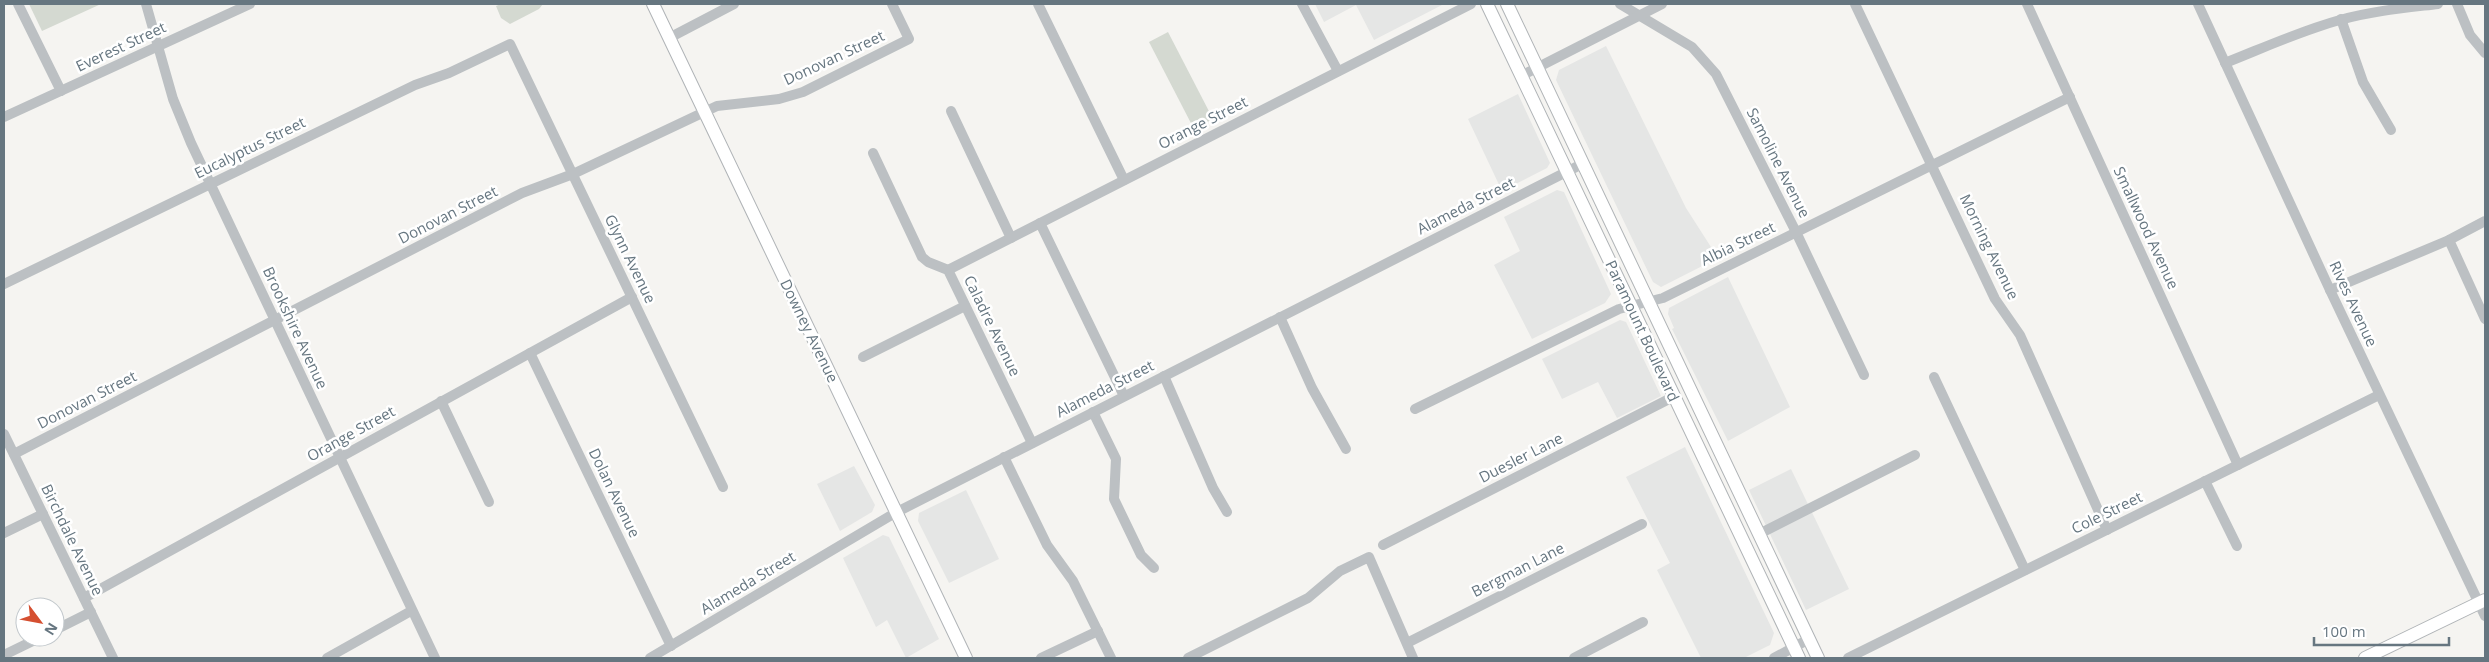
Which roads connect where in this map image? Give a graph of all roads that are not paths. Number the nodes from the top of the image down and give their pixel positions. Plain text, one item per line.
1 (18, 4) edge
2 (146, 4) edge
3 (250, 4) edge
4 (653, 4) edge
5 (734, 4) edge
6 (892, 4) edge
7 (1038, 4) edge
8 (1302, 4) edge
9 (1471, 4) edge
10 (1487, 4) edge
11 (1499, 4) edge
12 (1620, 4) edge
13 (1662, 4) edge
14 (1855, 4) edge
15 (2027, 4) edge
16 (2198, 4) edge
17 (2438, 4) edge
18 (2457, 4) edge
19 (1510, 9) edge
20 (1640, 15) junction
21 (2340, 20) junction
22 (668, 38) junction
23 (510, 44) joint
24 (157, 47) junction
25 (2485, 52) edge
26 (2225, 63) junction
27 (1536, 68) junction
28 (1338, 71) junction
29 (1521, 76) junction
30 (61, 91) junction
31 (2070, 97) junction
32 (951, 111) dead end
33 (704, 112) junction
34 (4, 117) edge
35 (2391, 130) dead end
36 (873, 154) dead end
37 (1582, 164) junction
38 (1933, 167) junction
39 (1567, 172) junction
40 (573, 174) junction
41 (1124, 180) junction
42 (210, 184) junction
43 (2485, 221) edge
44 (1040, 223) junction
45 (1796, 232) junction
46 (1011, 238) junction
47 (2449, 240) junction
48 (948, 270) junction
49 (4, 284) edge
50 (2330, 290) junction
51 (632, 297) junction
52 (1648, 302) junction
53 (965, 306) junction
54 (1631, 306) junction
55 (1280, 317) junction
56 (2485, 319) edge
57 (275, 321) junction
58 (530, 353) junction
59 (863, 357) dead end
60 (1864, 375) dead end
61 (1164, 376) junction
62 (1934, 377) dead end
63 (2379, 395) junction
64 (1124, 396) junction
65 (1673, 397) junction
66 (441, 401) junction
67 (1415, 409) dead end
68 (1093, 412) junction
69 (4, 434) edge
70 (1032, 443) junction
71 (1346, 449) dead end
72 (14, 454) junction
73 (1915, 455) dead end
74 (340, 457) junction
75 (1004, 458) junction
76 (2238, 465) junction
77 (2205, 481) junction
78 (723, 487) dead end
79 (490, 502) dead end
80 (895, 512) junction
81 (1227, 512) dead end
82 (43, 514) junction
83 (1642, 524) dead end
84 (2107, 530) junction
85 (4, 533) edge
86 (1759, 534) junction
87 (1383, 545) dead end
88 (2238, 546) dead end
89 (1154, 568) dead end
90 (2025, 570) junction
91 (84, 598) junction
92 (2482, 601) edge
93 (411, 611) junction
94 (91, 612) junction
95 (2485, 616) edge
96 (1643, 622) dead end
97 (65, 625) edge
98 (1098, 631) junction
99 (1809, 639) junction
100 (1406, 643) junction
101 (671, 646) junction
102 (20, 647) edge
103 (1796, 653) edge
104 (4, 655) edge
105 (113, 658) edge
106 (327, 658) edge
107 (435, 658) edge
108 (650, 658) edge
109 (966, 658) edge
110 (1041, 658) edge
111 (1111, 658) edge
112 (1188, 658) edge
113 (1413, 658) edge
114 (1574, 658) edge
115 (1774, 658) edge
116 (1818, 658) edge
117 (1848, 658) edge
118 (2365, 658) edge

1 - 30 street
2 - 24 street, Brookshire Avenue
3 - 24 street, Everest Street
4 - 22 main road, Downey Avenue
5 - 22 street
6 - 33 street, Donovan Street
7 - 41 street
8 - 28 street
9 - 28 street, Orange Street
10 - 29 main road, Paramount Boulevard
11 - 19 main road
12 - 20 street, Samoline Avenue
13 - 20 street
14 - 38 street, Morning Avenue
15 - 31 street, Smallwood Avenue
16 - 26 street, Rives Avenue
17 - 21 street
18 - 25 street
19 - 27 main road, Paramount Boulevard
20 - 27 street
20 - 45 street, Samoline Avenue
21 - 26 street
21 - 35 street
22 - 33 main road, Downey Avenue
23 - 40 street, Glynn Avenue
23 - 42 street, Eucalyptus Street
24 - 30 street, Everest Street
24 - 42 street, Brookshire Avenue
26 - 50 street, Rives Avenue
27 - 29 street
27 - 37 main road, Paramount Boulevard
28 - 41 street, Orange Street
29 - 39 main road, Paramount Boulevard
30 - 34 street, Everest Street
31 - 38 street, Albia Street
31 - 76 street, Smallwood Avenue
32 - 46 street
33 - 40 street, Donovan Street
33 - 80 main road, Downey Avenue
36 - 48 street, Caladre Avenue
37 - 39 street, Alameda Street
37 - 52 main road, Paramount Boulevard
38 - 45 street, Albia Street
38 - 84 street, Morning Avenue
39 - 54 main road, Paramount Boulevard
39 - 55 street, Alameda Street
40 - 51 street, Glynn Avenue
40 - 57 street, Donovan Street
41 - 44 street, Orange Street
42 - 49 street, Eucalyptus Street
42 - 57 street, Brookshire Avenue
43 - 47 street
44 - 46 street, Orange Street
44 - 64 street
45 - 52 street, Albia Street
45 - 60 street, Samoline Avenue
46 - 48 street, Orange Street
47 - 50 street
47 - 56 street
48 - 53 street, Caladre Avenue
50 - 63 street, Rives Avenue
51 - 58 street, Orange Street
51 - 78 street, Glynn Avenue
52 - 54 street, Albia Street
52 - 86 main road, Paramount Boulevard
53 - 59 street
53 - 70 street, Caladre Avenue
54 - 65 main road, Paramount Boulevard
54 - 67 street, Albia Street
55 - 61 street, Alameda Street
55 - 71 street
57 - 72 street, Donovan Street
57 - 74 street, Brookshire Avenue
58 - 66 street, Orange Street
58 - 101 street, Dolan Avenue
61 - 64 street, Alameda Street
61 - 81 street
62 - 90 street
63 - 76 street, Cole Street
63 - 92 street, Rives Avenue
64 - 68 street, Alameda Street
65 - 87 street, Duesler Lane
65 - 103 main road, Paramount Boulevard
66 - 74 street, Orange Street
66 - 79 street
68 - 70 street, Alameda Street
68 - 89 street
69 - 72 street, Birchdale Avenue
70 - 75 street, Alameda Street
72 - 82 street, Birchdale Avenue
73 - 86 street
74 - 91 street, Orange Street
74 - 93 street, Brookshire Avenue
75 - 80 street, Alameda Street
75 - 98 street
76 - 77 street, Cole Street
77 - 84 street, Cole Street
77 - 88 street
80 - 101 street, Alameda Street
80 - 109 main road, Downey Avenue
82 - 85 street
82 - 91 street, Birchdale Avenue
83 - 100 street, Bergman Lane
84 - 90 street, Cole Street
86 - 99 main road, Paramount Boulevard
90 - 117 street, Cole Street
91 - 94 street, Birchdale Avenue
92 - 95 street, Rives Avenue
92 - 118 main road
93 - 106 street
93 - 107 street, Brookshire Avenue
94 - 97 street
94 - 105 street, Birchdale Avenue
96 - 114 street
98 - 110 street
98 - 111 street
99 - 103 street
99 - 116 main road, Paramount Boulevard
100 - 112 street
100 - 113 street
101 - 108 street, Alameda Street
102 - 104 street
103 - 115 street

